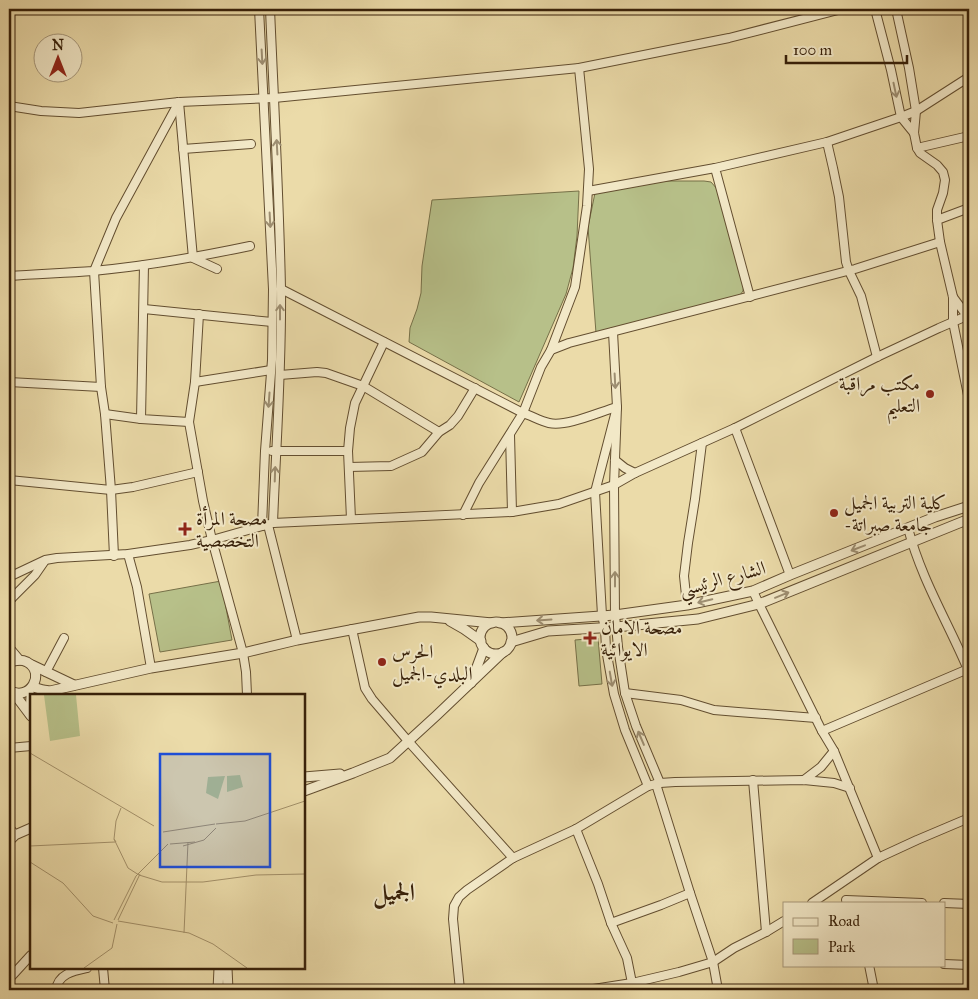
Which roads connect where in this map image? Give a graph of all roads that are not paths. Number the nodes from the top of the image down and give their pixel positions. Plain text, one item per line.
1 (259, 9) edge
2 (270, 9) edge
3 (842, 9) edge
4 (875, 9) edge
5 (896, 9) edge
6 (579, 68) junction
7 (969, 77) edge
8 (264, 98) junction
9 (274, 98) junction
10 (179, 102) junction
11 (9, 106) edge
12 (916, 111) junction
13 (901, 117) junction
14 (914, 133) junction
15 (969, 136) edge
16 (827, 142) junction
17 (251, 144) dead end
18 (917, 148) junction
19 (183, 149) junction
20 (715, 168) junction
21 (588, 191) junction
22 (969, 208) edge
23 (937, 220) junction
24 (940, 242) junction
25 (250, 246) dead end
26 (193, 258) junction
27 (144, 265) junction
28 (217, 269) dead end
29 (94, 271) junction
30 (849, 271) junction
31 (9, 276) edge
32 (280, 289) junction
33 (750, 297) junction
34 (953, 297) junction
35 (144, 308) junction
36 (200, 314) junction
37 (968, 315) edge
38 (272, 322) junction
39 (953, 322) junction
40 (969, 327) edge
41 (613, 332) junction
42 (384, 342) junction
43 (551, 350) junction
44 (877, 358) junction
45 (271, 370) junction
46 (280, 375) junction
47 (9, 382) edge
48 (195, 382) junction
49 (363, 386) junction
50 (101, 387) junction
51 (475, 388) junction
52 (969, 400) edge
53 (617, 407) junction
54 (523, 413) junction
55 (105, 414) junction
56 (141, 418) junction
57 (189, 422) junction
58 (735, 428) junction
59 (439, 432) junction
60 (510, 435) junction
61 (702, 443) junction
62 (265, 451) junction
63 (276, 451) junction
64 (348, 451) junction
65 (615, 460) junction
66 (349, 467) junction
67 (198, 472) junction
68 (635, 473) junction
69 (9, 480) edge
70 (614, 485) junction
71 (111, 490) junction
72 (595, 492) junction
73 (969, 506) edge
74 (512, 512) junction
75 (463, 515) junction
76 (351, 519) junction
77 (969, 519) edge
78 (268, 524) junction
79 (908, 528) junction
80 (212, 540) junction
81 (912, 542) junction
82 (128, 554) junction
83 (114, 556) junction
84 (45, 560) junction
85 (790, 575) junction
86 (9, 577) edge
87 (753, 591) junction
88 (10, 600) edge
89 (758, 604) junction
90 (687, 606) junction
91 (602, 615) junction
92 (615, 615) junction
93 (448, 619) junction
94 (496, 623) junction
95 (616, 627) junction
96 (604, 628) junction
97 (352, 629) junction
98 (64, 638) dead end
99 (297, 640) junction
100 (511, 642) junction
101 (482, 644) junction
102 (9, 648) edge
103 (503, 652) junction
104 (243, 653) junction
105 (19, 660) junction
106 (9, 663) edge
107 (30, 664) junction
108 (151, 668) junction
109 (968, 670) edge
110 (46, 672) junction
111 (470, 684) junction
112 (74, 685) junction
113 (11, 691) edge
114 (32, 692) edge
115 (625, 693) junction
116 (247, 694) edge
117 (30, 714) edge
118 (816, 718) junction
119 (822, 731) junction
120 (408, 741) junction
121 (30, 746) edge
122 (9, 748) edge
123 (834, 751) junction
124 (353, 773) junction
125 (305, 777) edge
126 (753, 780) junction
127 (804, 780) junction
128 (655, 784) junction
129 (850, 788) junction
130 (305, 791) edge
131 (969, 818) edge
132 (30, 824) edge
133 (9, 827) edge
134 (30, 828) edge
135 (576, 829) junction
136 (15, 836) edge
137 (513, 858) junction
138 (878, 858) junction
139 (839, 885) junction
140 (690, 893) junction
141 (814, 902) edge
142 (846, 902) edge
143 (946, 903) edge
144 (969, 904) edge
145 (783, 921) edge
146 (611, 923) junction
147 (766, 932) junction
148 (30, 957) edge
149 (714, 962) junction
150 (946, 964) edge
151 (969, 965) edge
152 (869, 966) edge
153 (82, 969) edge
154 (102, 969) edge
155 (220, 969) edge
156 (227, 969) edge
157 (9, 979) edge
158 (632, 982) junction
159 (56, 990) edge
160 (105, 990) edge
161 (218, 990) edge
162 (228, 990) edge
163 (460, 990) edge
164 (587, 990) edge
165 (718, 990) edge
166 (874, 990) edge

1 -> 8 street
2 - 9 street
3 - 6 street
4 -> 13 street
5 - 12 street
6 - 9 street
6 - 21 street
7 - 12 street
8 - 9 street
8 - 10 street
8 -> 38 street
32 -> 9 street
10 - 11 street
10 - 19 street
10 - 29 street
12 - 13 street
12 - 14 street
13 - 14 street
13 - 16 street
14 - 18 street
15 - 18 street
16 - 20 street
16 - 30 street
17 - 19 street
18 - 23 street
19 - 26 street
20 - 21 street
20 - 33 street
21 - 43 street
22 - 23 street
23 - 24 street
24 - 30 street
24 - 34 street
25 - 26 street
26 - 27 street
26 - 28 street
27 - 29 street
27 - 35 street
29 - 31 street
29 - 50 street
30 - 33 street
30 - 44 street
32 - 42 street
46 -> 32 street
33 - 41 street
34 - 37 street
34 - 39 street
35 - 36 street
35 - 56 street
36 - 38 street
36 - 48 street
37 - 39 street
37 - 40 street
38 - 45 street
39 - 44 street
39 - 52 street
41 - 43 street
41 -> 53 street
42 - 49 street
42 - 51 street
43 - 54 street
44 - 58 street
45 - 48 street
45 -> 62 street
46 - 49 street
46 - 63 street
47 - 50 street
48 - 57 street
49 - 59 street
49 - 64 street
50 - 55 street
51 - 54 street
51 - 59 street
53 - 54 street
53 - 65 street
53 - 72 street
54 - 60 street
55 - 56 street
55 - 71 street
56 - 57 street
57 - 67 street
58 - 61 street
58 - 85 street
59 - 66 street
60 - 74 street
60 - 75 street
61 - 68 street
61 - 90 street
62 - 63 street
62 - 78 street
63 - 64 street
78 -> 63 street
64 - 66 street
65 - 68 street
65 - 70 street
66 - 76 street
67 - 71 street
67 - 80 street
68 - 70 street
69 - 71 street
70 - 72 street
92 -> 70 street
71 - 83 street
72 - 74 street
72 - 91 street
73 - 79 street, الشارع الرئيسي
74 - 75 street
75 - 76 street
76 - 78 street
77 - 81 street, الشارع الرئيسي
78 - 80 street
78 - 99 street
79 - 81 street
79 -> 85 street, الشارع الرئيسي
80 - 82 street
80 - 104 street
89 -> 81 street, الشارع الرئيسي
81 - 109 street
82 - 83 street
82 - 108 street
83 - 84 street
84 - 86 street
84 - 88 street
85 - 87 street, الشارع الرئيسي
87 - 89 street
87 -> 90 street, الشارع الرئيسي
89 - 95 street, الشارع الرئيسي
89 - 118 street
90 - 92 street, الشارع الرئيسي
91 - 92 street, الشارع الرئيسي
91 -> 94 street, الشارع الرئيسي
91 - 96 street
92 - 95 street
93 - 94 street, الشارع الرئيسي
93 - 97 street, الشارع الرئيسي
93 - 101 street
94 - 100 street
94 - 101 street
95 - 96 street, الشارع الرئيسي
95 - 115 street
96 - 100 street, الشارع الرئيسي
96 -> 128 street
97 - 99 street, الشارع الرئيسي
97 - 120 street
98 - 110 street
99 - 104 street, الشارع الرئيسي
100 - 103 street
101 - 103 street
101 - 111 street
102 - 105 street
103 - 111 street
104 - 108 street, الشارع الرئيسي
104 - 116 street
105 - 106 street
105 - 107 street
107 - 110 street
107 - 114 street
108 - 112 street, الشارع الرئيسي
109 - 119 street
110 - 112 street
111 - 120 street
112 - 114 street, الشارع الرئيسي
113 - 114 street, الشارع الرئيسي
113 - 117 street
115 - 118 street
128 -> 115 street
118 - 119 street
119 - 123 street
120 - 124 street
120 - 137 street
121 - 122 street
123 - 127 street
123 - 129 street
124 - 125 street
124 - 130 street
126 - 127 street
126 - 128 street
126 - 147 street
127 - 129 street
128 - 135 street
128 - 140 street
129 - 138 street
131 - 138 street
132 - 136 street
133 - 136 street
134 - 136 street
135 - 137 street
135 - 146 street
137 - 163 street
138 - 139 street
139 - 141 street
139 - 142 street
140 - 146 street
140 - 149 street
143 - 144 street
145 - 147 street
146 - 158 street
147 - 149 street
148 - 157 street
149 - 158 street
149 - 165 street
150 - 151 street
152 - 166 street
153 - 159 street
154 - 160 street
155 - 161 street
156 - 162 street
158 - 164 street

